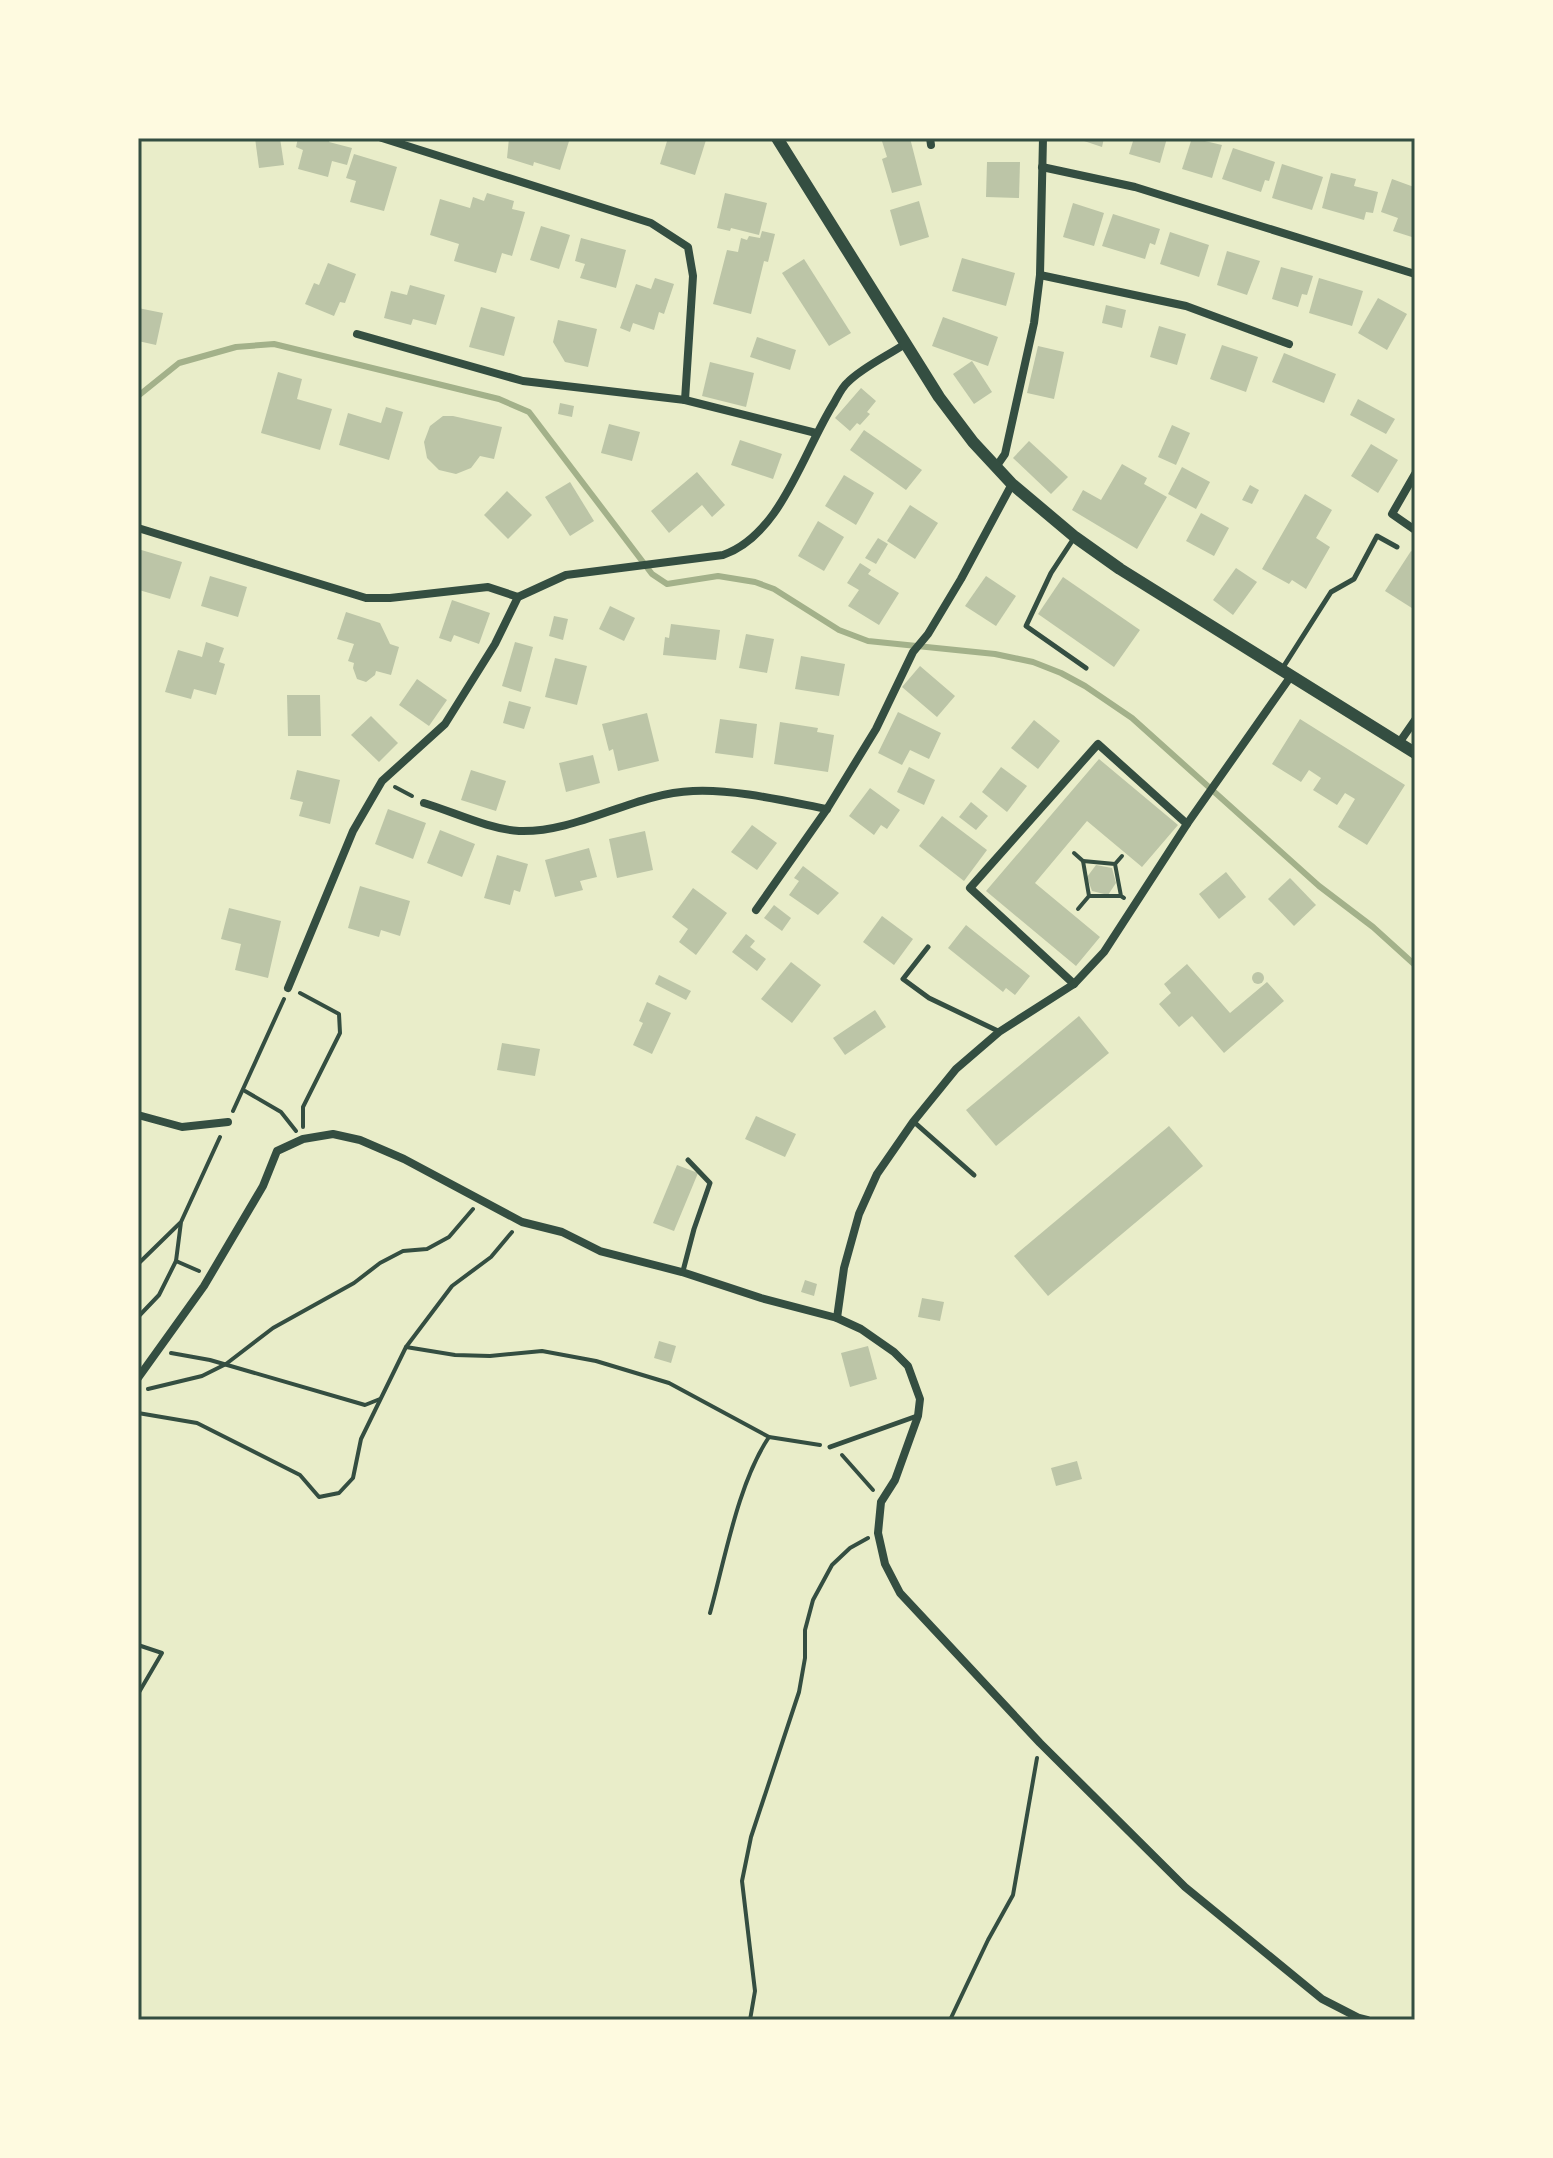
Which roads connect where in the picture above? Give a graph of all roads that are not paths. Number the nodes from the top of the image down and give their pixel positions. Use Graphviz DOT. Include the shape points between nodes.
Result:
graph roads {
  1 [pos="382,138"];
  2 [pos="777,138"];
  3 [pos="1043,138"];
  4 [pos="1042,167"];
  5 [pos="1415,274"];
  6 [pos="1040,275"];
  7 [pos="357,334"];
  8 [pos="905,344"];
  9 [pos="1289,344"];
  10 [pos="685,400"];
  11 [pos="816,433"];
  12 [pos="996,467"];
  13 [pos="1415,474"];
  14 [pos="1012,484"];
  15 [pos="138,528"];
  16 [pos="1415,530"];
  17 [pos="1075,537"];
  18 [pos="1397,547"];
  19 [pos="518,597"];
  20 [pos="1086,668"];
  21 [pos="1286,673"];
  22 [pos="1415,720"];
  23 [pos="1399,743"];
  24 [pos="1415,753"];
  25 [pos="424,803"];
  26 [pos="827,809"];
  27 [pos="1187,824"];
  28 [pos="756,910"];
  29 [pos="928,947"];
  30 [pos="1074,984"];
  31 [pos="288,988"];
  32 [pos="999,1032"];
  33 [pos="138,1115"];
  34 [pos="228,1122"];
  35 [pos="913,1122"];
  36 [pos="688,1160"];
  37 [pos="974,1175"];
  38 [pos="682,1272"];
  39 [pos="837,1318"];
  40 [pos="138,1378"];
  41 [pos="918,1416"];
  42 [pos="830,1447"];
  43 [pos="1367,2020"];
  1 -- 10 [label="street" via="651,223 688,247 693,276"];
  2 -- 8 [label="street"];
  3 -- 4 [label="street"];
  4 -- 5 [label="street" via="1135,187"];
  4 -- 6 [label="street"];
  6 -- 9 [label="street" via="1186,306"];
  6 -- 12 [label="street" via="1005,454"];
  7 -- 10 [label="street" via="523,381"];
  8 -- 11 [label="street" via="848,382"];
  8 -- 12 [label="street" via="939,397"];
  10 -- 11 [label="street"];
  11 -- 19 [label="street" via="761,530 738,550 566,575"];
  12 -- 14 [label="street"];
  13 -- 16 [label="street" via="1392,514"];
  14 -- 17 [label="street"];
  14 -- 26 [label="street"];
  15 -- 19 [label="street" via="366,598 488,587"];
  17 -- 20 [label="lane" via="1026,626"];
  17 -- 21 [label="street"];
  18 -- 21 [label="lane" via="1377,536 1354,579 1331,592"];
  19 -- 31 [label="street" via="445,724 382,781 353,831"];
  21 -- 23 [label="street"];
  21 -- 27 [label="street"];
  22 -- 23 [label="street"];
  23 -- 24 [label="street"];
  25 -- 26 [label="street" via="521,831 691,790"];
  26 -- 28 [label="street"];
  27 -- 30 [label="street" via="1104,952"];
  27 -- 30 [label="street" via="1098,744 970,888"];
  29 -- 32 [label="lane" via="903,979 929,998"];
  30 -- 32 [label="street"];
  32 -- 35 [label="street" via="956,1069"];
  33 -- 34 [label="street" via="182,1127"];
  35 -- 37 [label="lane"];
  35 -- 39 [label="street" via="877,1174 859,1214"];
  36 -- 38 [label="lane" via="710,1183"];
  38 -- 39 [label="street"];
  38 -- 40 [label="street" via="600,1251 562,1232 522,1222 360,1140 333,1134 303,1139 277,1151 263,1186 204,1286"];
  39 -- 41 [label="street" via="879,1340 908,1366 920,1399"];
  41 -- 42 [label="lane"];
  41 -- 43 [label="street" via="895,1480 881,1502 878,1533 885,1564 900,1593 1185,1887 1322,1999"];
}
